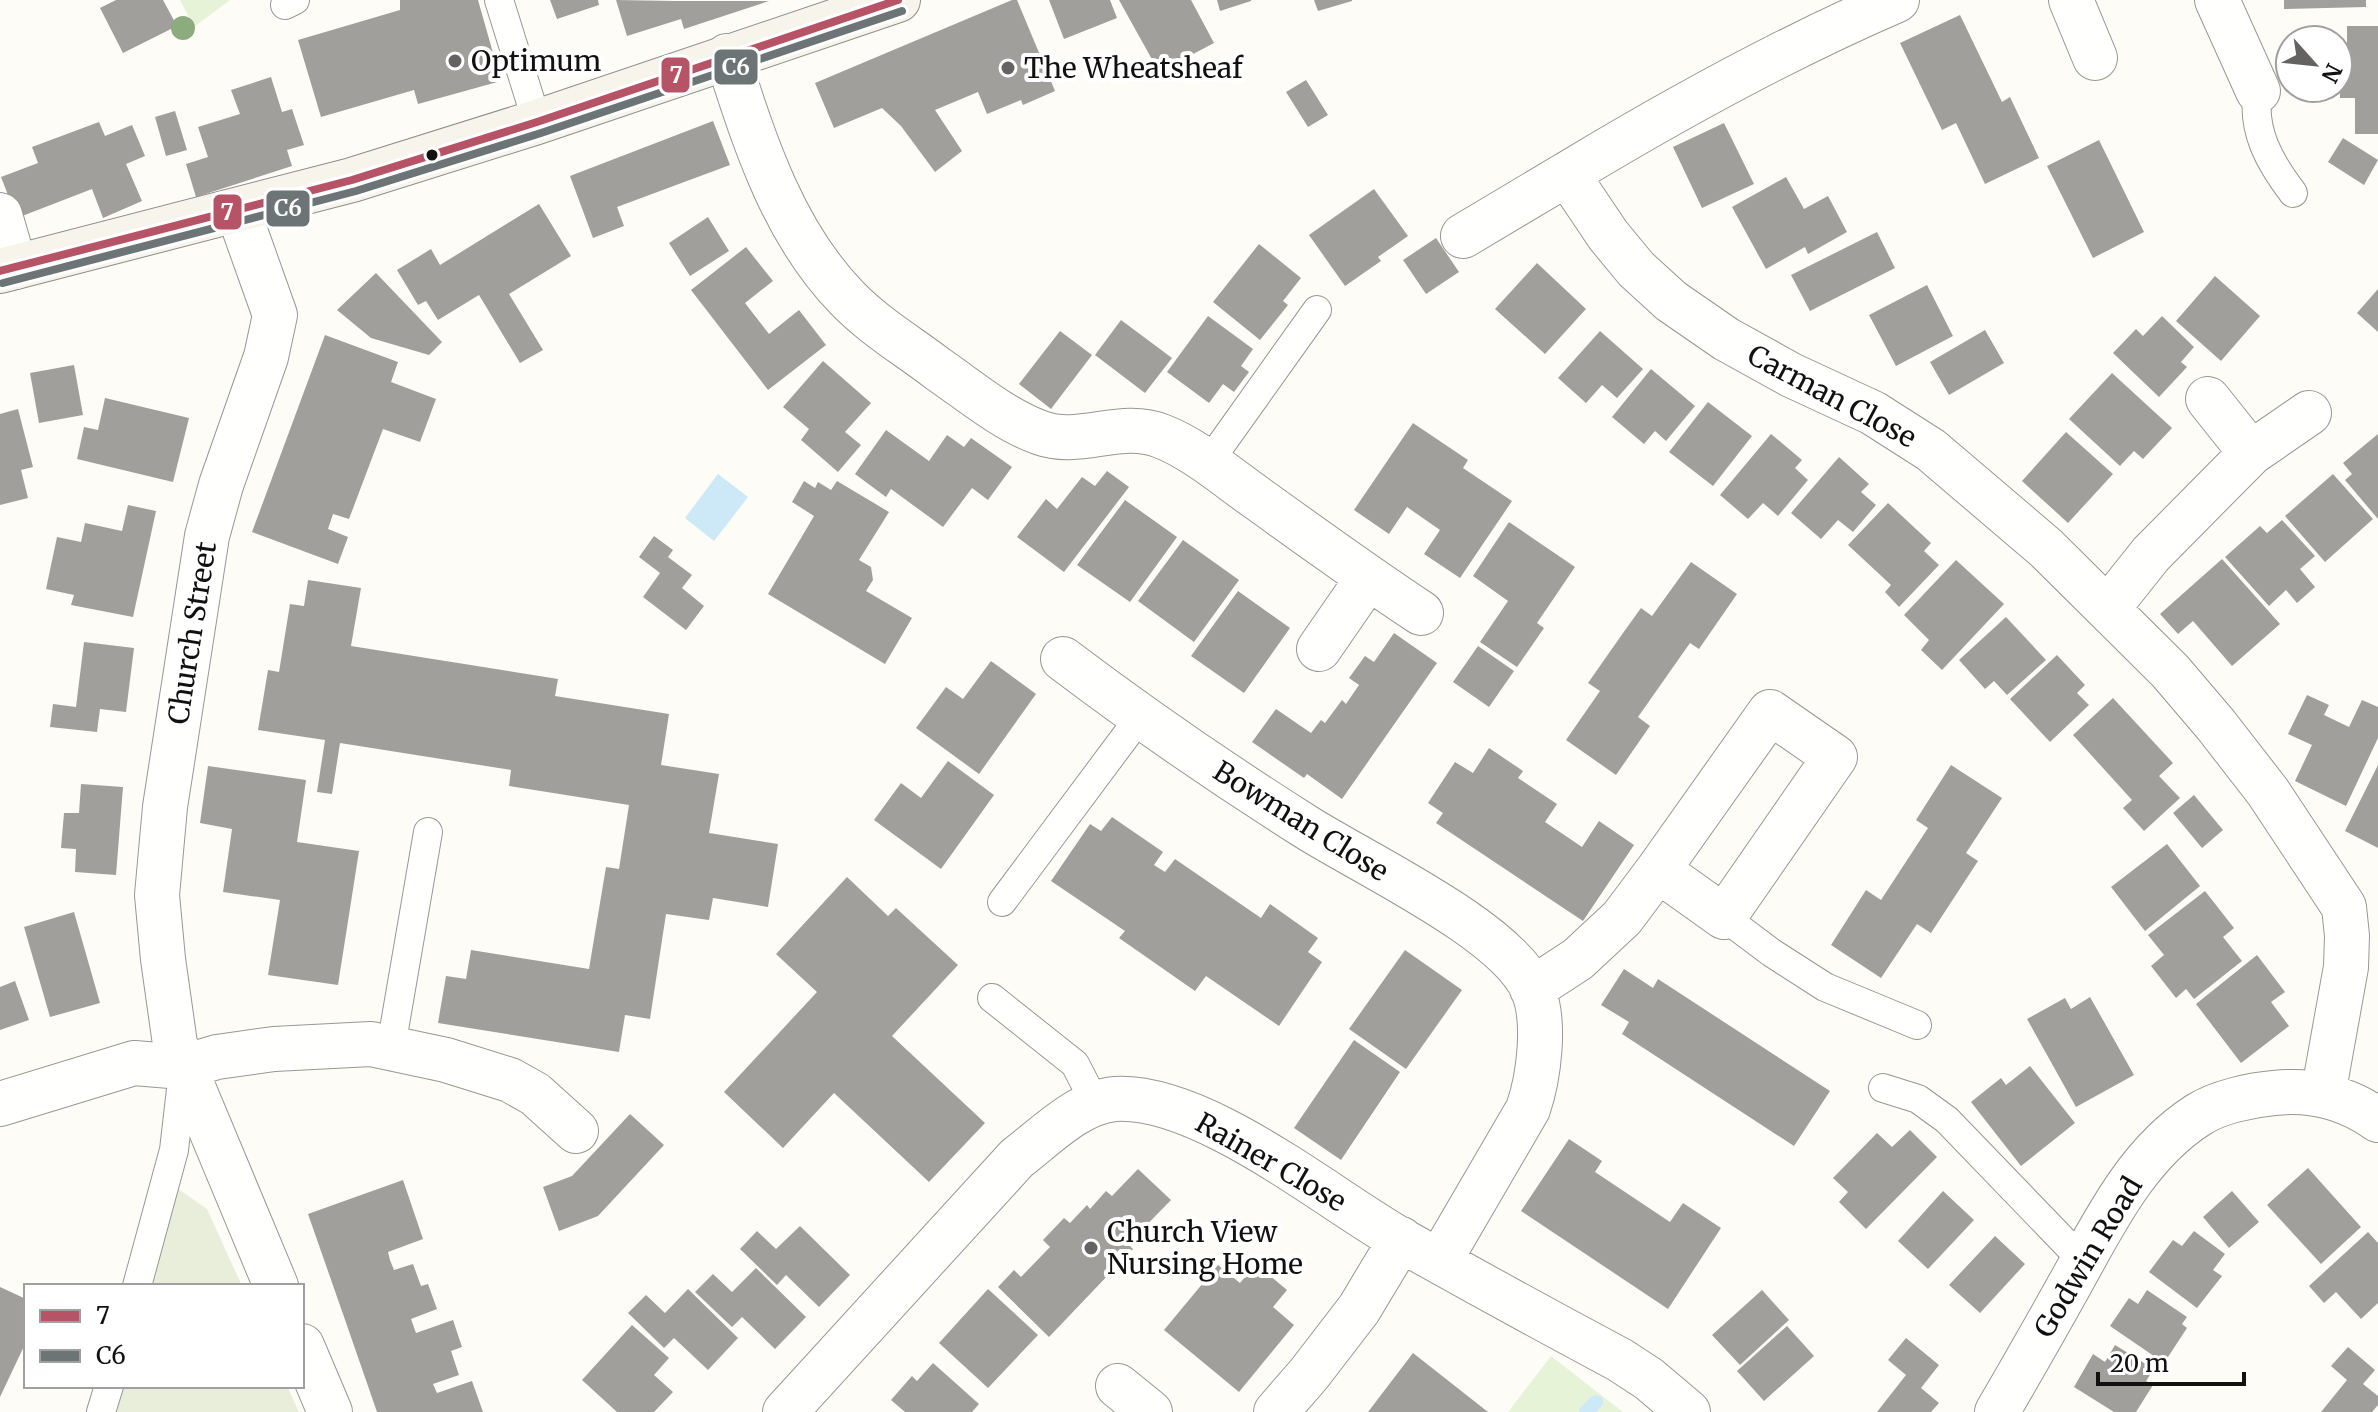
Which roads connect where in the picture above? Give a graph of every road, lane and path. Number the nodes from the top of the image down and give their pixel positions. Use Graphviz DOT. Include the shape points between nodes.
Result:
graph roads {
  1 [pos="499,0"];
  2 [pos="898,0"];
  3 [pos="1897,0"];
  4 [pos="2071,0"];
  5 [pos="2217,0"];
  6 [pos="851,8"];
  7 [pos="727,56"];
  8 [pos="2095,58"];
  9 [pos="2258,91"];
  10 [pos="537,122"];
  11 [pos="1567,174"];
  12 [pos="2293,193"];
  13 [pos="238,211"];
  14 [pos="0,215"];
  15 [pos="1463,236"];
  16 [pos="8,269"];
  17 [pos="1317,310"];
  18 [pos="2208,399"];
  19 [pos="2309,413"];
  20 [pos="2251,453"];
  21 [pos="1208,463"];
  22 [pos="1368,578"];
  23 [pos="2108,608"];
  24 [pos="1421,613"];
  25 [pos="1319,649"];
  26 [pos="1063,659"];
  27 [pos="1140,717"];
  28 [pos="428,832"];
  29 [pos="1658,870"];
  30 [pos="1002,902"];
  31 [pos="2361,904"];
  32 [pos="1724,917"];
  33 [pos="1532,989"];
  34 [pos="992,998"];
  35 [pos="1917,1025"];
  36 [pos="391,1047"];
  37 [pos="183,1067"];
  38 [pos="1883,1088"];
  39 [pos="2323,1095"];
  40 [pos="1095,1103"];
  41 [pos="0,1104"];
  42 [pos="2378,1120"];
  43 [pos="576,1131"];
  44 [pos="1401,1239"];
  45 [pos="1440,1260"];
  46 [pos="2082,1260"];
  47 [pos="138,1284"];
  48 [pos="275,1284"];
  49 [pos="304,1351"];
  50 [pos="108,1388"];
  51 [pos="101,1412"];
  52 [pos="330,1412"];
  53 [pos="785,1412"];
  54 [pos="1276,1412"];
  55 [pos="1688,1412"];
  56 [pos="1997,1412"];
  1 -- 10 [label="lane"];
  2 -- 6 [label="street"];
  3 -- 11 [label="street" via="1647,126"];
  4 -- 8 [label="street"];
  5 -- 9 [label="street"];
  6 -- 7 [label="street"];
  7 -- 10 [label="street"];
  7 -- 21 [label="street" via="781,204 821,267 859,309 1026,427 1061,437 1143,431"];
  9 -- 12 [label="lane" via="2255,110 2262,137 2272,165"];
  10 -- 13 [label="street"];
  11 -- 15 [label="street"];
  11 -- 23 [label="street, Carman Close" via="1627,258 1671,301 1726,339 1873,413 1931,450"];
  13 -- 16 [label="street"];
  13 -- 37 [label="street, Church Street" via="275,315 207,536 165,807 157,895 175,1044"];
  14 -- 16 [label="street"];
  17 -- 21 [label="lane"];
  18 -- 20 [label="street"];
  19 -- 20 [label="street"];
  20 -- 23 [label="street" via="2151,554"];
  21 -- 22 [label="street"];
  22 -- 24 [label="street"];
  22 -- 25 [label="street"];
  23 -- 31 [label="street, Carman Close" via="2170,671"];
  26 -- 27 [label="street, Bowman Close"];
  27 -- 30 [label="lane"];
  27 -- 33 [label="street, Bowman Close" via="1306,827 1476,929 1508,956"];
  28 -- 36 [label="lane"];
  29 -- 32 [label="street"];
  29 -- 32 [label="street" via="1770,712 1835,757"];
  29 -- 33 [label="street" via="1622,918 1578,959"];
  31 -- 39 [label="street" via="2347,936"];
  32 -- 35 [label="lane" via="1825,987"];
  33 -- 45 [label="street, Bowman Close" via="1538,1011 1537,1083 1528,1109"];
  34 -- 40 [label="lane" via="1075,1064"];
  36 -- 37 [label="street" via="274,1049"];
  36 -- 43 [label="street" via="510,1080 535,1094"];
  37 -- 41 [label="street" via="134,1063"];
  37 -- 47 [label="lane" via="174,1150"];
  37 -- 48 [label="street, Church Street"];
  38 -- 46 [label="lane" via="1918,1099 1947,1120"];
  39 -- 42 [label="street, Godwin Road"];
  39 -- 46 [label="street, Godwin Road" via="2261,1094 2201,1113 2169,1136 2145,1163"];
  40 -- 44 [label="street, Rainer Close" via="1142,1101 1187,1113"];
  40 -- 53 [label="street, Rainer Close" via="1017,1158"];
  44 -- 45 [label="street, Rainer Close"];
  44 -- 54 [label="street" via="1359,1309"];
  45 -- 55 [label="street, Rainer Close" via="1620,1360"];
  46 -- 56 [label="street, Godwin Road"];
  49 -- 52 [label="street"];
  50 -- 51 [label="lane"];
}
